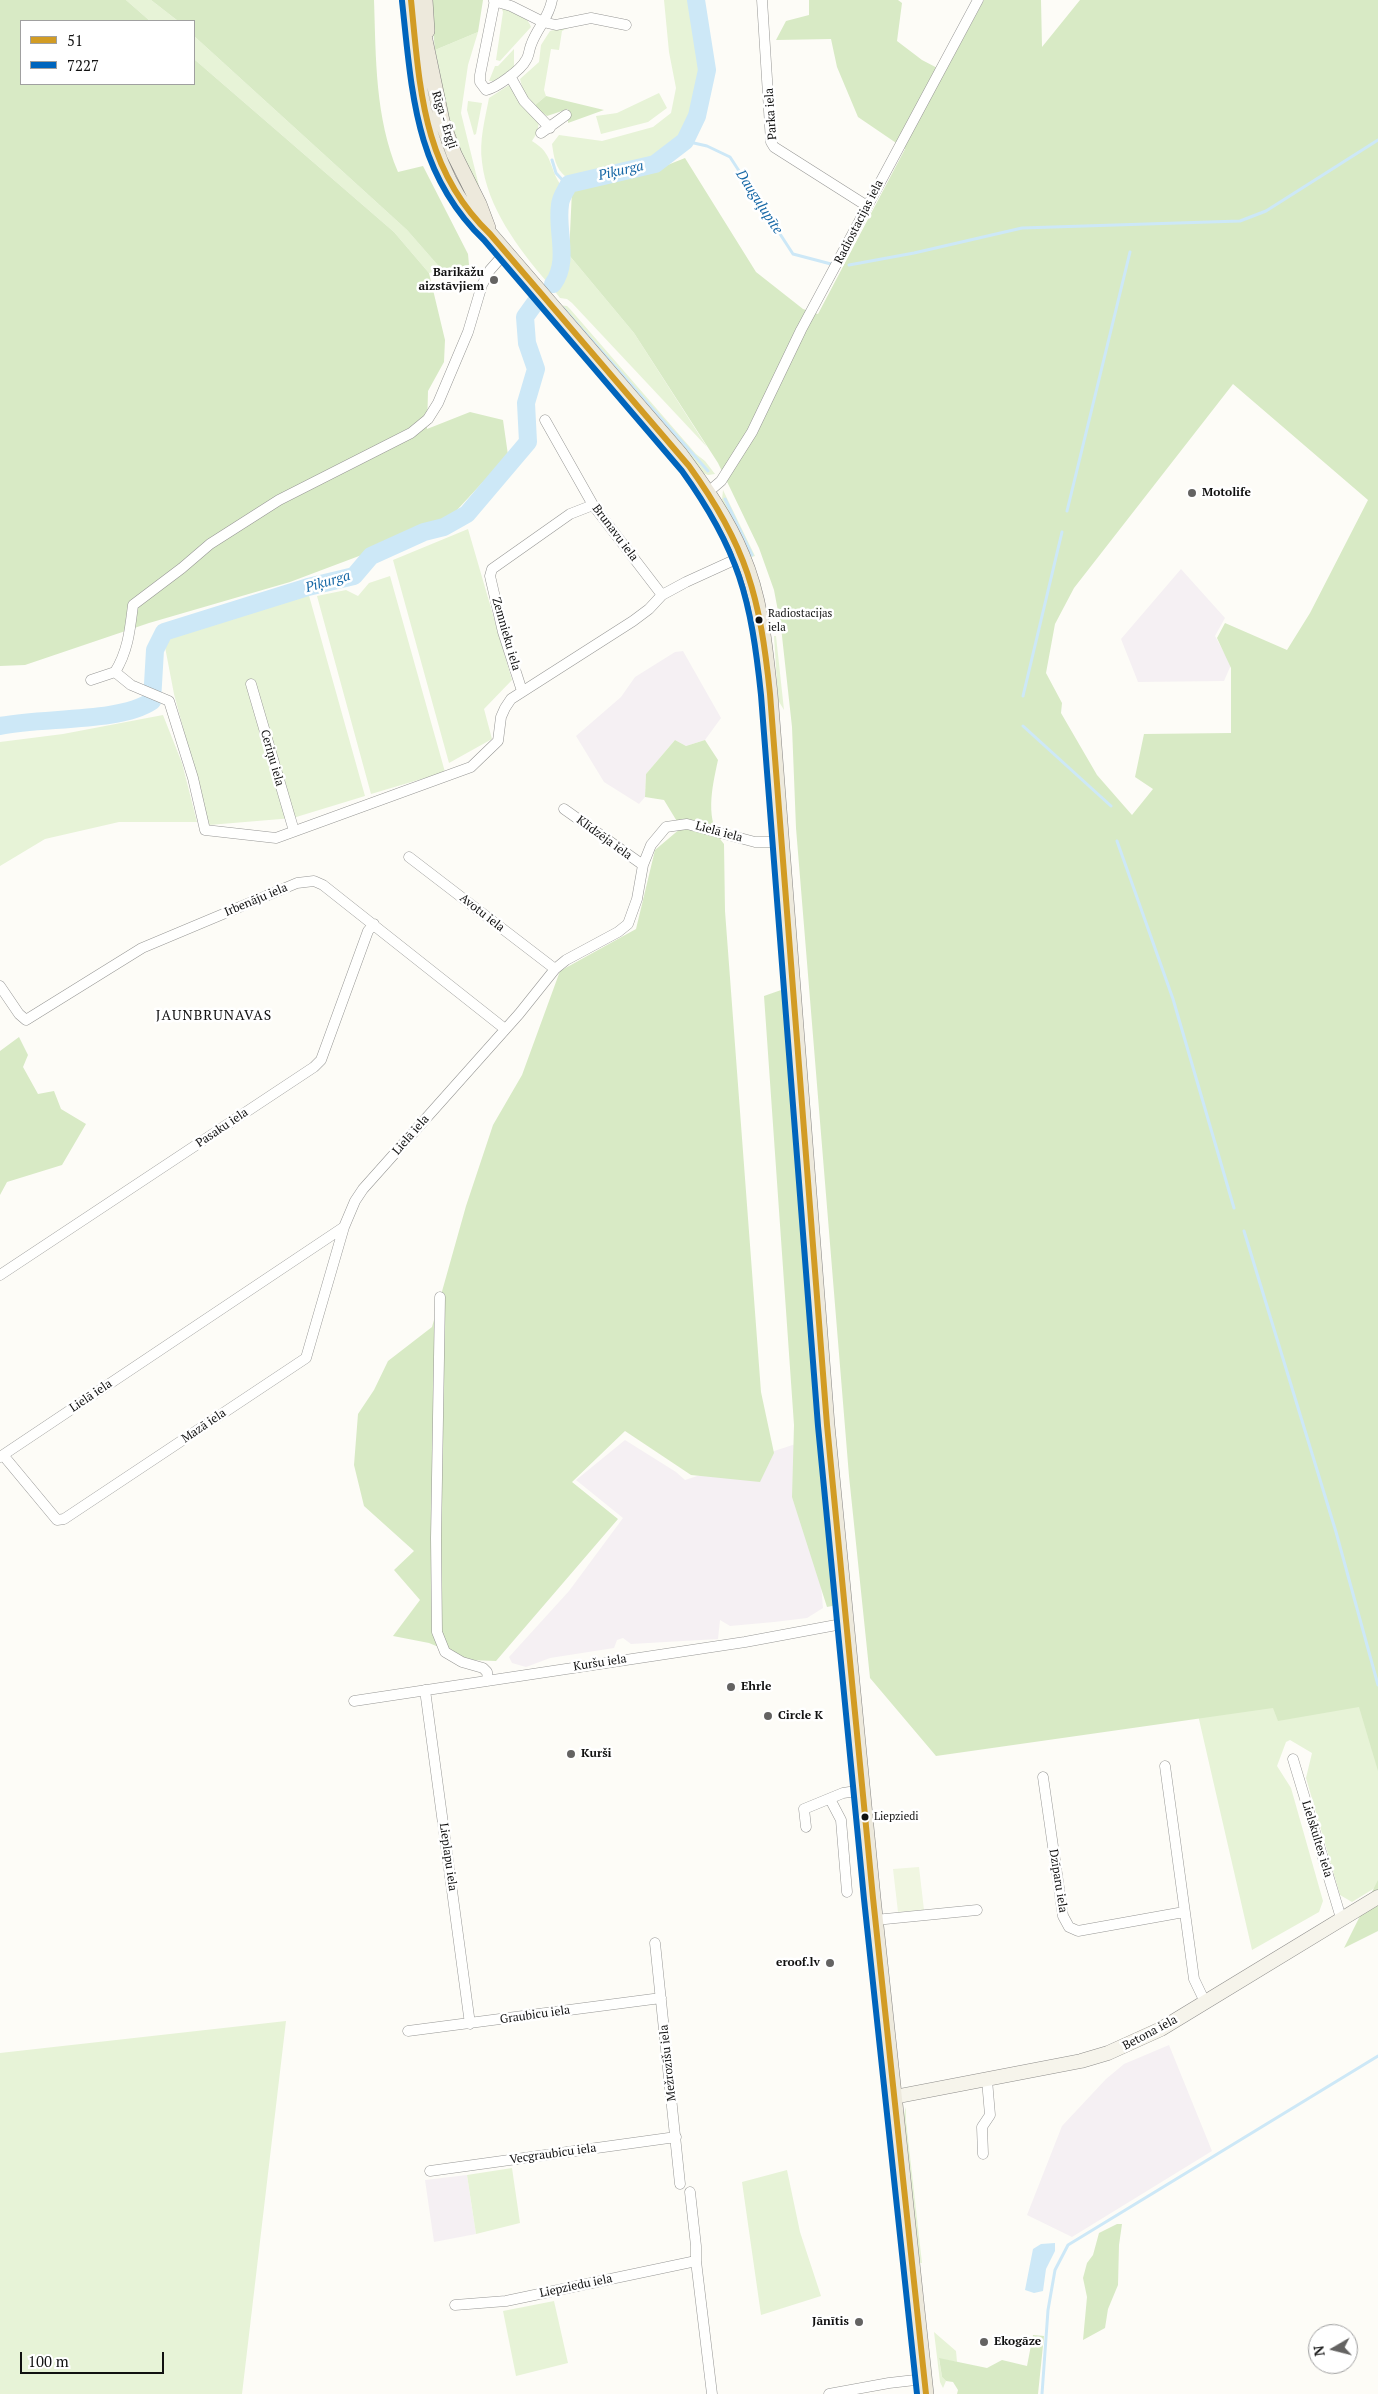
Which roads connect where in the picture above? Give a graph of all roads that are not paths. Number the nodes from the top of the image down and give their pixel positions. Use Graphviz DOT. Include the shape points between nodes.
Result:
graph roads {
  1 [pos="404,0"];
  2 [pos="411,0"];
  3 [pos="419,0"];
  4 [pos="424,0"];
  5 [pos="552,0"];
  6 [pos="762,0"];
  7 [pos="978,0"];
  8 [pos="494,1"];
  9 [pos="542,22"];
  10 [pos="626,25"];
  11 [pos="427,43"];
  12 [pos="418,75"];
  13 [pos="510,76"];
  14 [pos="566,116"];
  15 [pos="867,206"];
  16 [pos="490,234"];
  17 [pos="505,253"];
  18 [pos="545,420"];
  19 [pos="707,493"];
  20 [pos="593,504"];
  21 [pos="743,556"];
  22 [pos="662,595"];
  23 [pos="115,672"];
  24 [pos="91,680"];
  25 [pos="251,684"];
  26 [pos="522,691"];
  27 [pos="564,809"];
  28 [pos="294,831"];
  29 [pos="781,842"];
  30 [pos="409,857"];
  31 [pos="644,866"];
  32 [pos="374,924"];
  33 [pos="555,969"];
  34 [pos="0,986"];
  35 [pos="505,1029"];
  36 [pos="344,1228"];
  37 [pos="0,1275"];
  38 [pos="440,1297"];
  39 [pos="1,1456"];
  40 [pos="847,1624"];
  41 [pos="488,1680"];
  42 [pos="425,1690"];
  43 [pos="354,1701"];
  44 [pos="1293,1759"];
  45 [pos="1165,1766"];
  46 [pos="1043,1777"];
  47 [pos="863,1790"];
  48 [pos="830,1799"];
  49 [pos="806,1827"];
  50 [pos="847,1892"];
  51 [pos="1378,1897"];
  52 [pos="976,1910"];
  53 [pos="1184,1912"];
  54 [pos="1341,1918"];
  55 [pos="875,1920"];
  56 [pos="655,1943"];
  57 [pos="661,1998"];
  58 [pos="1205,2002"];
  59 [pos="470,2024"];
  60 [pos="408,2031"];
  61 [pos="987,2080"];
  62 [pos="894,2097"];
  63 [pos="676,2137"];
  64 [pos="982,2154"];
  65 [pos="430,2171"];
  66 [pos="680,2184"];
  67 [pos="690,2192"];
  68 [pos="696,2261"];
  69 [pos="455,2306"];
  70 [pos="925,2387"];
  71 [pos="712,2394"];
  72 [pos="829,2394"];
  1 -- 12 [label="main road"];
  2 -- 12 [label="main road, Rīga - Ērgļi"];
  3 -- 11 [label="main road, Rīga - Ērgļi"];
  4 -- 11 [label="main road"];
  5 -- 9 [label="street" via="549,14"];
  6 -- 15 [label="street, Parka iela" via="771,142"];
  7 -- 15 [label="street, Radiostacijas iela"];
  8 -- 9 [label="street"];
  8 -- 13 [label="street" via="480,82 486,90"];
  9 -- 10 [label="street" via="565,24 591,18"];
  9 -- 13 [label="street" via="526,60"];
  11 -- 16 [label="main road, Rīga - Ērgļi" via="436,101 447,138"];
  12 -- 16 [label="main road, Rīga - Ērgļi" via="429,126 450,180 467,211"];
  13 -- 14 [label="street" via="545,130"];
  15 -- 19 [label="street, Radiostacijas iela" via="801,330 752,432 720,480"];
  16 -- 17 [label="main road, Rīga - Ērgļi"];
  17 -- 19 [label="main road, Rīga - Ērgļi" via="680,454"];
  17 -- 23 [label="street" via="482,284 468,332 428,419 411,433 279,500 210,544 133,605 130,637"];
  18 -- 20 [label="street, Brunavu iela"];
  19 -- 21 [label="main road, Rīga - Ērgļi"];
  20 -- 22 [label="street, Brunavu iela"];
  20 -- 26 [label="street, Zemnieku iela" via="570,514 492,569 490,576 503,632"];
  21 -- 22 [label="street"];
  21 -- 29 [label="main road, Rīga - Ērgļi" via="756,598 764,645"];
  22 -- 26 [label="street" via="633,621"];
  23 -- 24 [label="street"];
  23 -- 28 [label="street" via="131,685 169,701 205,830 276,838"];
  25 -- 28 [label="street, Ceriņu iela"];
  26 -- 28 [label="street" via="505,708 498,741 471,767"];
  27 -- 31 [label="street, Klīdzēja iela"];
  29 -- 31 [label="street, Lielā iela" via="755,842 687,824 666,827 651,845"];
  29 -- 40 [label="main road, Rīga - Ērgļi" via="827,1425"];
  30 -- 33 [label="street, Avotu iela"];
  31 -- 33 [label="street, Lielā iela" via="628,924"];
  32 -- 34 [label="street, Irbenāju iela" via="322,885 306,881 142,948 26,1020"];
  32 -- 35 [label="street, Irbenāju iela"];
  32 -- 37 [label="street, Pasaku iela" via="368,931 321,1060 314,1067"];
  33 -- 35 [label="street, Lielā iela"];
  35 -- 36 [label="street, Lielā iela" via="363,1189"];
  36 -- 39 [label="street, Lielā iela"];
  36 -- 39 [label="street, Mazā iela" via="306,1358 117,1484 64,1519 57,1520"];
  38 -- 41 [label="street" via="436,1632 445,1652 462,1662 483,1668"];
  40 -- 41 [label="street, Kuršu iela"];
  40 -- 47 [label="main road, Rīga - Ērgļi"];
  41 -- 42 [label="street, Kuršu iela"];
  42 -- 43 [label="street, Kuršu iela"];
  42 -- 59 [label="street, Lieplapu iela"];
  44 -- 54 [label="street, Lielskultes iela"];
  45 -- 53 [label="street"];
  46 -- 53 [label="street, Dzīparu iela" via="1058,1890 1063,1916 1069,1927 1078,1931"];
  47 -- 48 [label="street"];
  47 -- 55 [label="main road, Rīga - Ērgļi"];
  48 -- 49 [label="street" via="804,1809"];
  48 -- 50 [label="street" via="841,1820"];
  51 -- 54 [label="main road, Betona iela"];
  52 -- 55 [label="street"];
  53 -- 58 [label="street" via="1194,1979"];
  54 -- 58 [label="main road, Betona iela"];
  55 -- 62 [label="main road, Rīga - Ērgļi"];
  56 -- 57 [label="street, Mežrozīšu iela"];
  57 -- 59 [label="street, Graubicu iela"];
  57 -- 63 [label="street, Mežrozīšu iela"];
  58 -- 61 [label="main road, Betona iela" via="1161,2029 1108,2054"];
  59 -- 60 [label="street, Graubicu iela"];
  61 -- 62 [label="main road, Betona iela"];
  61 -- 64 [label="street" via="990,2115 982,2127"];
  62 -- 70 [label="main road, Rīga - Ērgļi"];
  63 -- 65 [label="street, Vecgraubicu iela"];
  63 -- 66 [label="street, Mežrozīšu iela"];
  67 -- 68 [label="street"];
  68 -- 69 [label="street, Liepziedu iela" via="506,2302"];
  68 -- 71 [label="street"];
  70 -- 72 [label="street" via="888,2383"];
}
